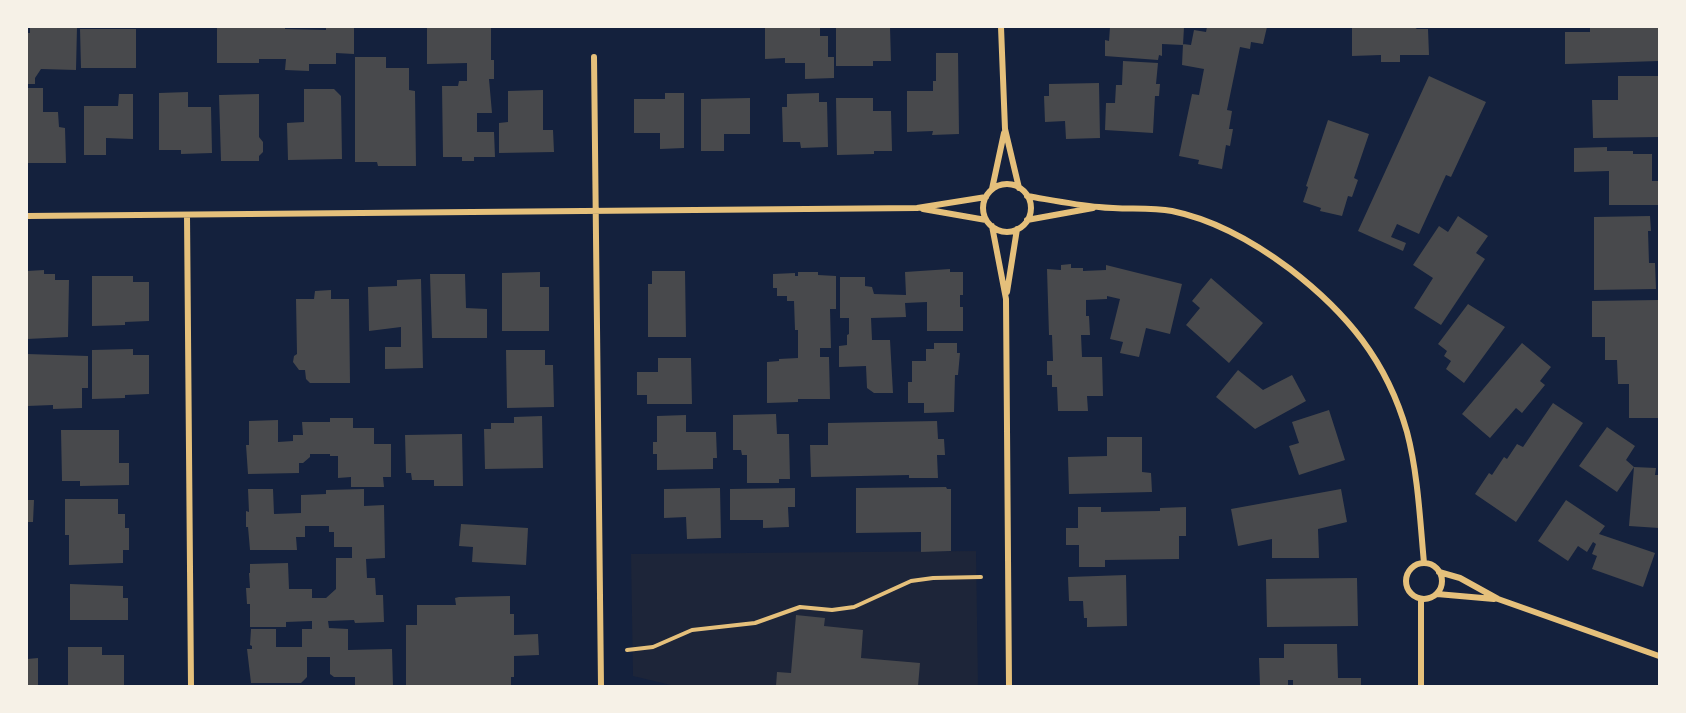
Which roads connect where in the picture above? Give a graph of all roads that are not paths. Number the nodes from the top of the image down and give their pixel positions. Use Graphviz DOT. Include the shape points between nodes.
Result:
graph roads {
  1 [pos="1001,27"];
  2 [pos="594,57"];
  3 [pos="1005,129"];
  4 [pos="1019,188"];
  5 [pos="992,189"];
  6 [pos="1027,196"];
  7 [pos="986,197"];
  8 [pos="1100,207"];
  9 [pos="917,208"];
  10 [pos="596,212"];
  11 [pos="187,215"];
  12 [pos="27,216"];
  13 [pos="986,220"];
  14 [pos="1027,220"];
  15 [pos="992,226"];
  16 [pos="1017,229"];
  17 [pos="1006,299"];
  18 [pos="1424,563"];
  19 [pos="1439,572"];
  20 [pos="1437,594"];
  21 [pos="1421,599"];
  22 [pos="1498,599"];
  23 [pos="1659,656"];
  24 [pos="191,686"];
  25 [pos="601,686"];
  26 [pos="1008,686"];
  27 [pos="1421,686"];
  1 -- 3 [label="street"];
  2 -- 10 [label="street"];
  3 -- 4 [label="street"];
  3 -- 5 [label="street"];
  4 -- 5 [label="street" via="1003,184"];
  4 -- 6 [label="street"];
  5 -- 7 [label="street"];
  6 -- 8 [label="street"];
  6 -- 14 [label="street" via="1031,208"];
  7 -- 9 [label="street"];
  7 -- 13 [label="street"];
  8 -- 14 [label="street"];
  8 -- 18 [label="street" via="1171,211 1207,221 1273,256 1335,306 1359,334 1393,391 1407,433"];
  9 -- 10 [label="street"];
  9 -- 13 [label="street"];
  10 -- 11 [label="street"];
  10 -- 25 [label="street"];
  11 -- 12 [label="street"];
  11 -- 24 [label="street"];
  13 -- 15 [label="street"];
  14 -- 16 [label="street"];
  15 -- 16 [label="street" via="1004,231"];
  15 -- 17 [label="street"];
  16 -- 17 [label="street"];
  17 -- 26 [label="street"];
  18 -- 19 [label="street"];
  18 -- 21 [label="street" via="1411,568 1405,579 1410,594"];
  19 -- 20 [label="street" via="1442,582"];
  19 -- 22 [label="street" via="1460,578"];
  20 -- 21 [label="street"];
  20 -- 22 [label="street"];
  21 -- 27 [label="street"];
  22 -- 23 [label="street"];
}
